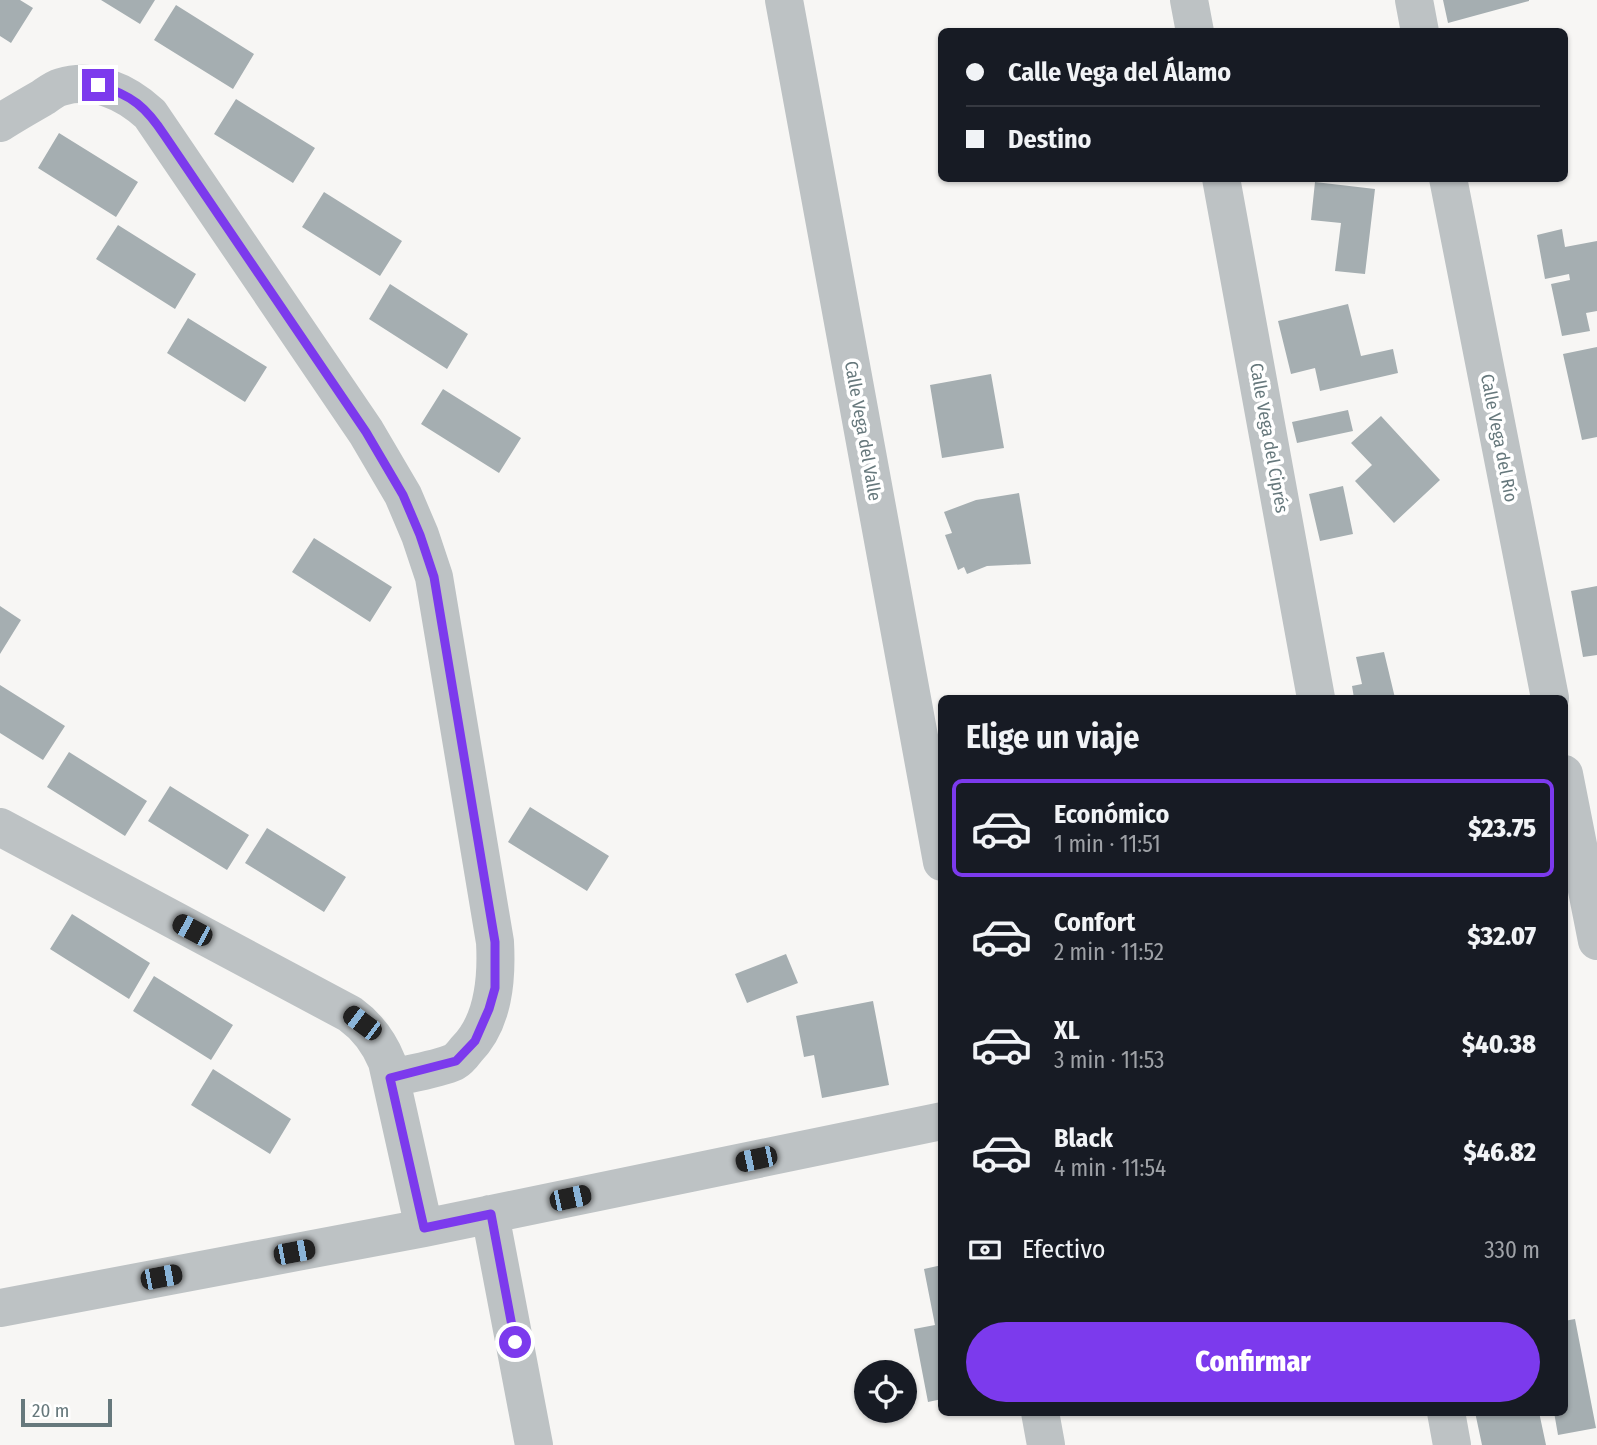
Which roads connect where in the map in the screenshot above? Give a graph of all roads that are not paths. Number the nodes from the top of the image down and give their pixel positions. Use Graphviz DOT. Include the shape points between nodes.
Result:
graph roads {
  1 [pos="785,0"];
  2 [pos="1189,0"];
  3 [pos="1413,0"];
  4 [pos="1194,28"];
  5 [pos="1419,28"];
  6 [pos="2,118"];
  7 [pos="1223,182"];
  8 [pos="1449,182"];
  9 [pos="1315,695"];
  10 [pos="1549,695"];
  11 [pos="1568,795"];
  12 [pos="0,827"];
  13 [pos="938,840"];
  14 [pos="1597,941"];
  15 [pos="390,1078"];
  16 [pos="938,1122"];
  17 [pos="491,1214"];
  18 [pos="424,1228"];
  19 [pos="0,1308"];
  20 [pos="1041,1416"];
  21 [pos="1447,1416"];
  22 [pos="534,1445"];
  23 [pos="1046,1445"];
  24 [pos="1452,1445"];
  1 -- 13 [label="street, Calle Vega del Valle"];
  2 -- 4 [label="street"];
  3 -- 5 [label="street"];
  6 -- 15 [label="street" via="58,87 78,84 118,91 150,114 366,432 403,495 420,535 434,577 496,969 489,1009 475,1041 456,1061"];
  7 -- 9 [label="street, Calle Vega del Ciprés"];
  8 -- 10 [label="street, Calle Vega del Río"];
  11 -- 14 [label="street"];
  12 -- 15 [label="street" via="350,1014 381,1047"];
  15 -- 18 [label="street"];
  16 -- 17 [label="street"];
  17 -- 18 [label="street"];
  17 -- 22 [label="street"];
  18 -- 19 [label="street"];
  20 -- 23 [label="street"];
  21 -- 24 [label="street"];
}
